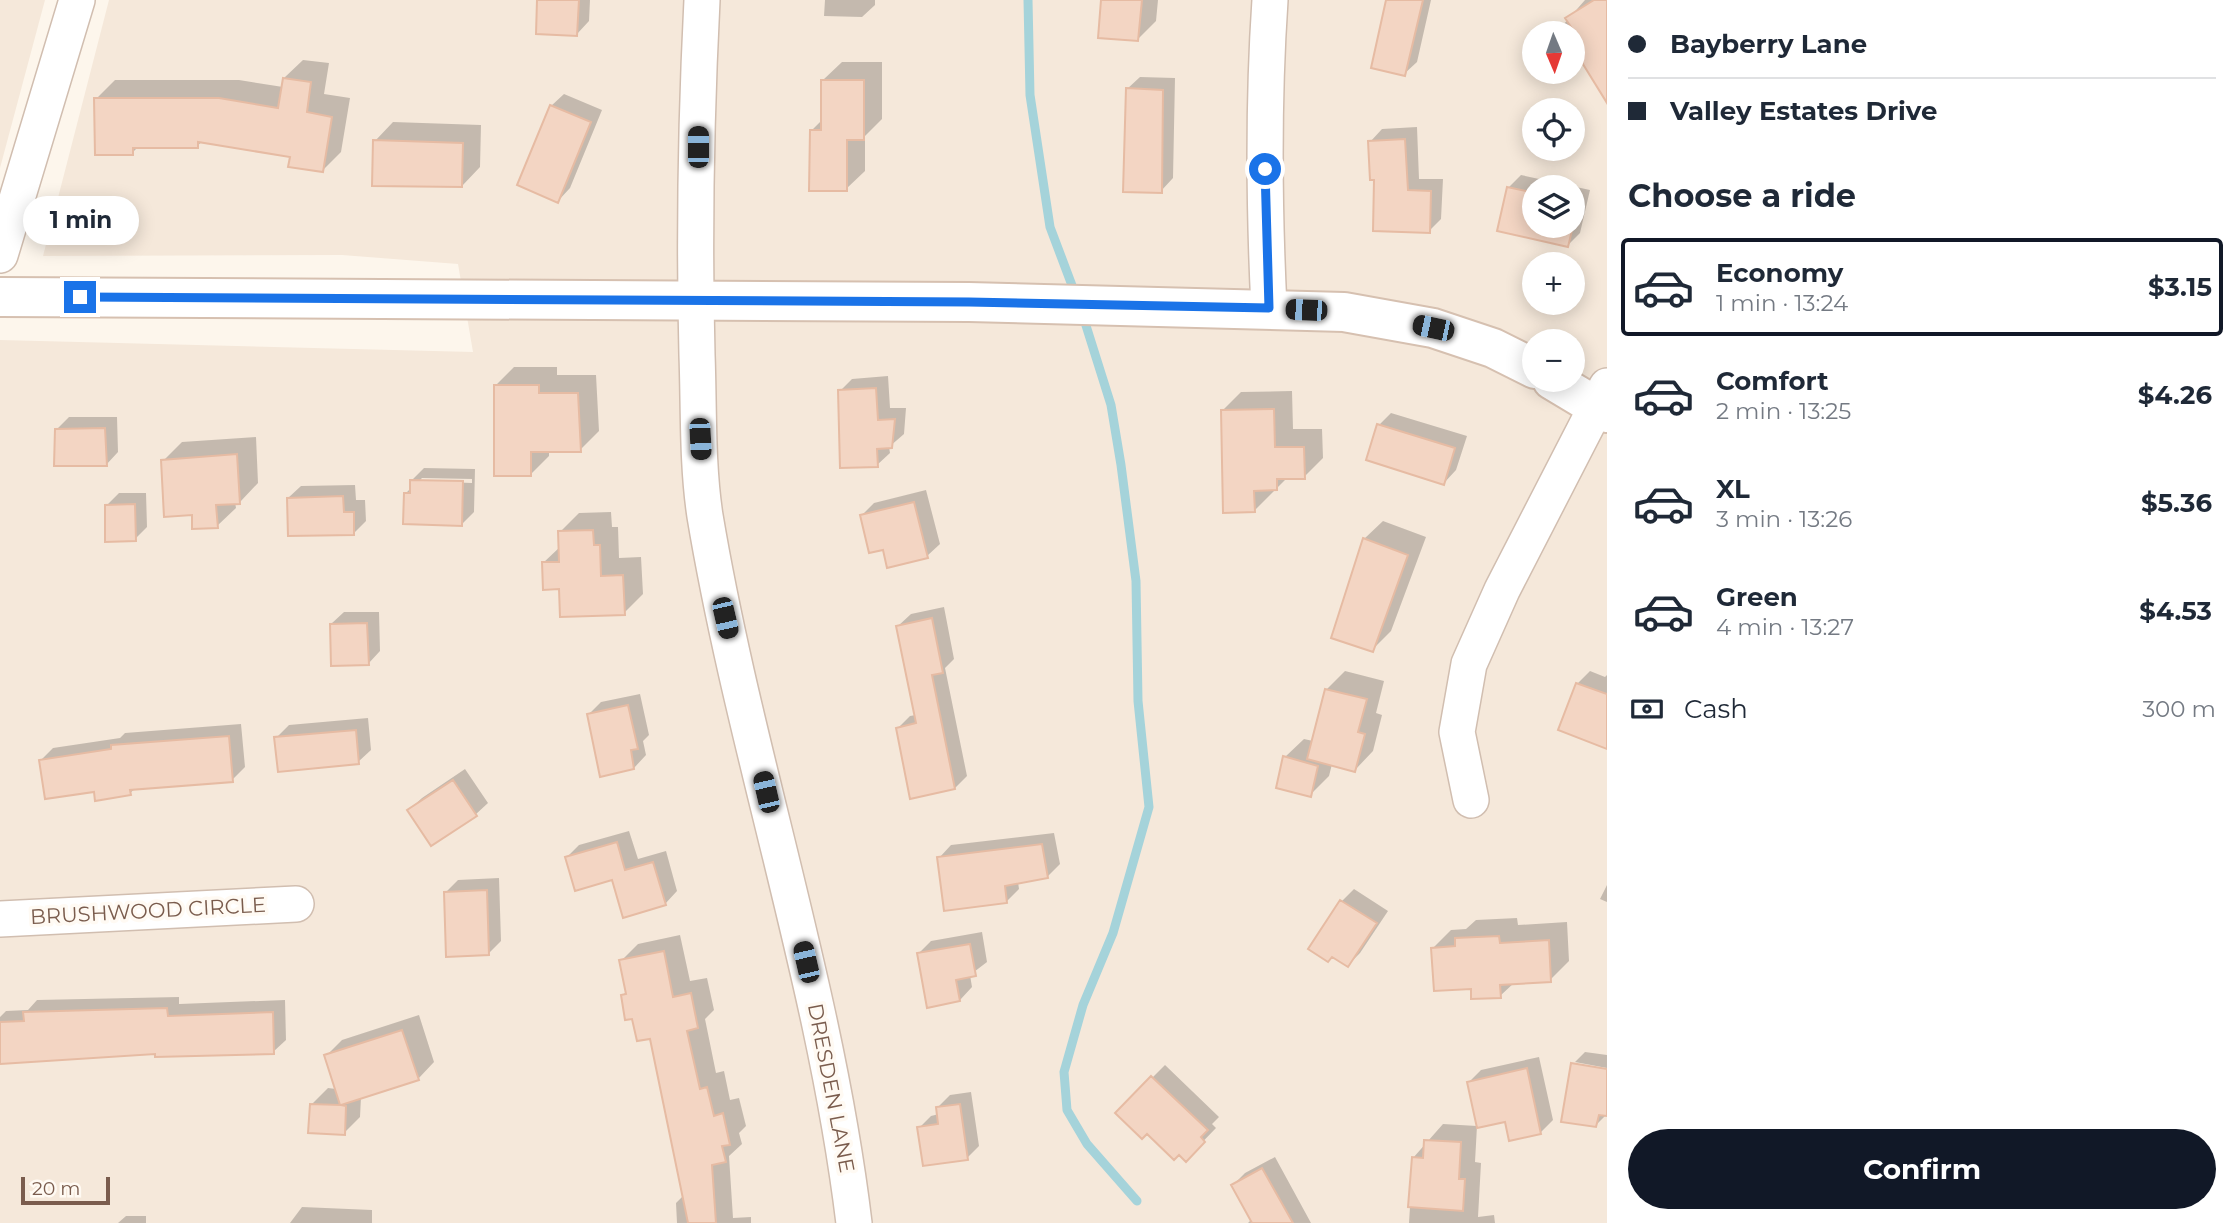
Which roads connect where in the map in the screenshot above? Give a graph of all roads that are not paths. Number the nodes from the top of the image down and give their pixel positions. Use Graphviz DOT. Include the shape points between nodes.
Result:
graph roads {
  1 [pos="77,0"];
  2 [pos="702,0"];
  3 [pos="1270,0"];
  4 [pos="0,255"];
  5 [pos="0,297"];
  6 [pos="696,302"];
  7 [pos="1269,308"];
  8 [pos="1522,362"];
  9 [pos="1580,392"];
  10 [pos="1604,402"];
  11 [pos="1471,800"];
  12 [pos="296,904"];
  13 [pos="0,919"];
  14 [pos="853,1223"];
  1 -- 4 [label="street"];
  2 -- 6 [label="street, DRESDEN LANE"];
  3 -- 7 [label="street" via="1265,224"];
  5 -- 6 [label="street"];
  6 -- 7 [label="street"];
  6 -- 14 [label="street, DRESDEN LANE" via="705,513 725,618 824,1041"];
  7 -- 8 [label="street" via="1345,312 1433,328"];
  9 -- 10 [label="street"];
  10 -- 11 [label="street" via="1502,590 1469,664 1457,732"];
  12 -- 13 [label="street, BRUSHWOOD CIRCLE"];
}
